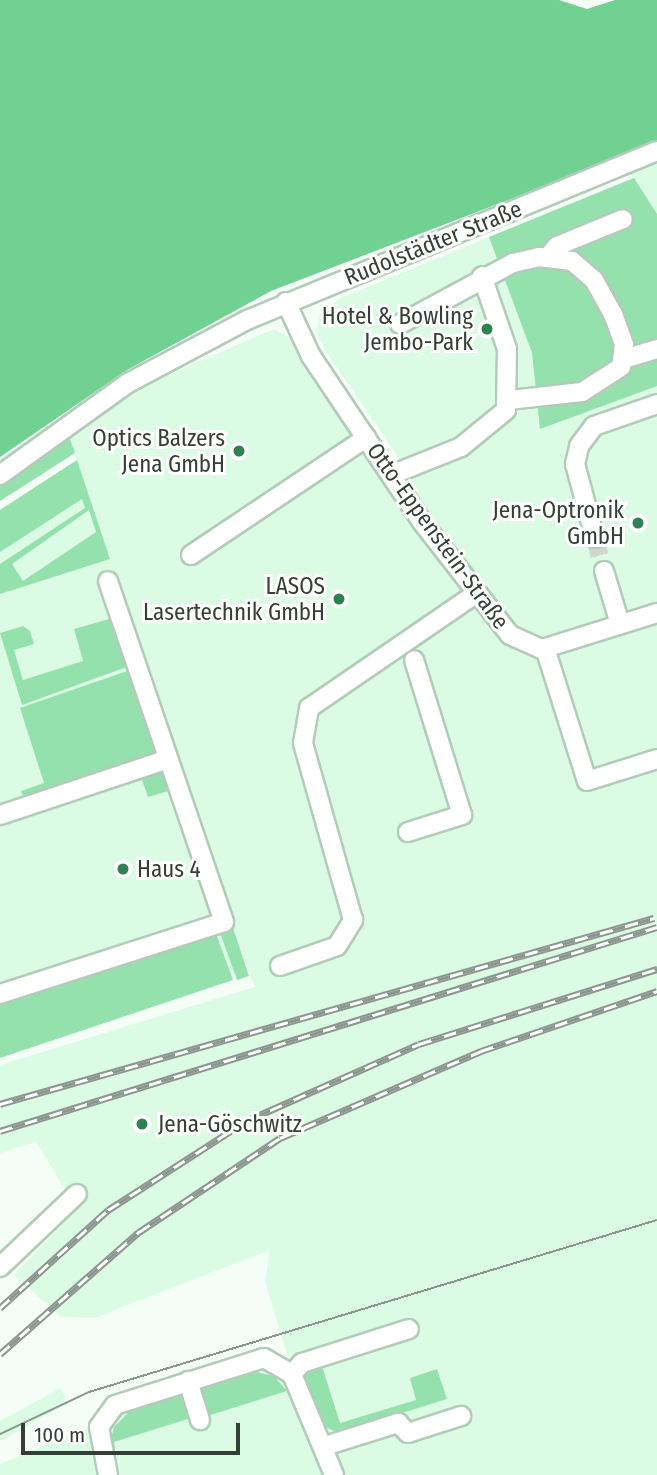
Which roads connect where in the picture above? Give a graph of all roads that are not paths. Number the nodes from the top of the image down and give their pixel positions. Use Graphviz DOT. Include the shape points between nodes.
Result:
graph roads {
  1 [pos="657,151"];
  2 [pos="623,219"];
  3 [pos="548,257"];
  4 [pos="482,276"];
  5 [pos="286,302"];
  6 [pos="400,324"];
  7 [pos="657,349"];
  8 [pos="624,359"];
  9 [pos="510,400"];
  10 [pos="657,404"];
  11 [pos="366,438"];
  12 [pos="391,474"];
  13 [pos="0,475"];
  14 [pos="595,538"];
  15 [pos="191,555"];
  16 [pos="604,571"];
  17 [pos="108,581"];
  18 [pos="477,593"];
  19 [pos="657,613"];
  20 [pos="620,624"];
  21 [pos="545,648"];
  22 [pos="414,660"];
  23 [pos="657,759"];
  24 [pos="168,760"];
  25 [pos="0,814"];
  26 [pos="408,832"];
  27 [pos="280,965"];
  28 [pos="0,995"];
  29 [pos="77,1194"];
  30 [pos="0,1267"];
  31 [pos="409,1329"];
  32 [pos="292,1374"];
  33 [pos="188,1381"];
  34 [pos="461,1416"];
  35 [pos="200,1420"];
  36 [pos="325,1446"];
  37 [pos="108,1475"];
  38 [pos="334,1475"];
  1 -- 5 [label="street, Rudolstädter Straße"];
  2 -- 3 [label="street" via="556,246"];
  3 -- 4 [label="street"];
  3 -- 8 [label="street" via="572,261 594,280 621,332"];
  4 -- 6 [label="street"];
  4 -- 9 [label="street" via="503,330"];
  5 -- 11 [label="street, Otto-Eppenstein-Straße" via="311,356"];
  5 -- 13 [label="street, Rudolstädter Straße" via="128,383"];
  7 -- 8 [label="street"];
  8 -- 9 [label="street" via="614,376 582,392"];
  9 -- 12 [label="street" via="500,418 461,447"];
  10 -- 14 [label="street" via="594,426 579,446 575,464"];
  11 -- 12 [label="street, Otto-Eppenstein-Straße"];
  11 -- 15 [label="street"];
  12 -- 18 [label="street, Otto-Eppenstein-Straße"];
  16 -- 20 [label="street"];
  17 -- 24 [label="street"];
  18 -- 21 [label="street, Otto-Eppenstein-Straße" via="520,643"];
  18 -- 27 [label="street" via="309,708 303,743 353,920 337,946"];
  19 -- 20 [label="street"];
  20 -- 21 [label="street"];
  21 -- 23 [label="street" via="587,780"];
  22 -- 26 [label="street" via="462,815"];
  24 -- 25 [label="street"];
  24 -- 28 [label="street" via="223,922"];
  29 -- 30 [label="street"];
  31 -- 32 [label="street" via="303,1363"];
  32 -- 33 [label="street" via="264,1358"];
  32 -- 36 [label="street"];
  33 -- 35 [label="street"];
  33 -- 37 [label="street" via="108,1412 99,1427"];
  34 -- 36 [label="street" via="408,1433 398,1423"];
  36 -- 38 [label="street"];
}
